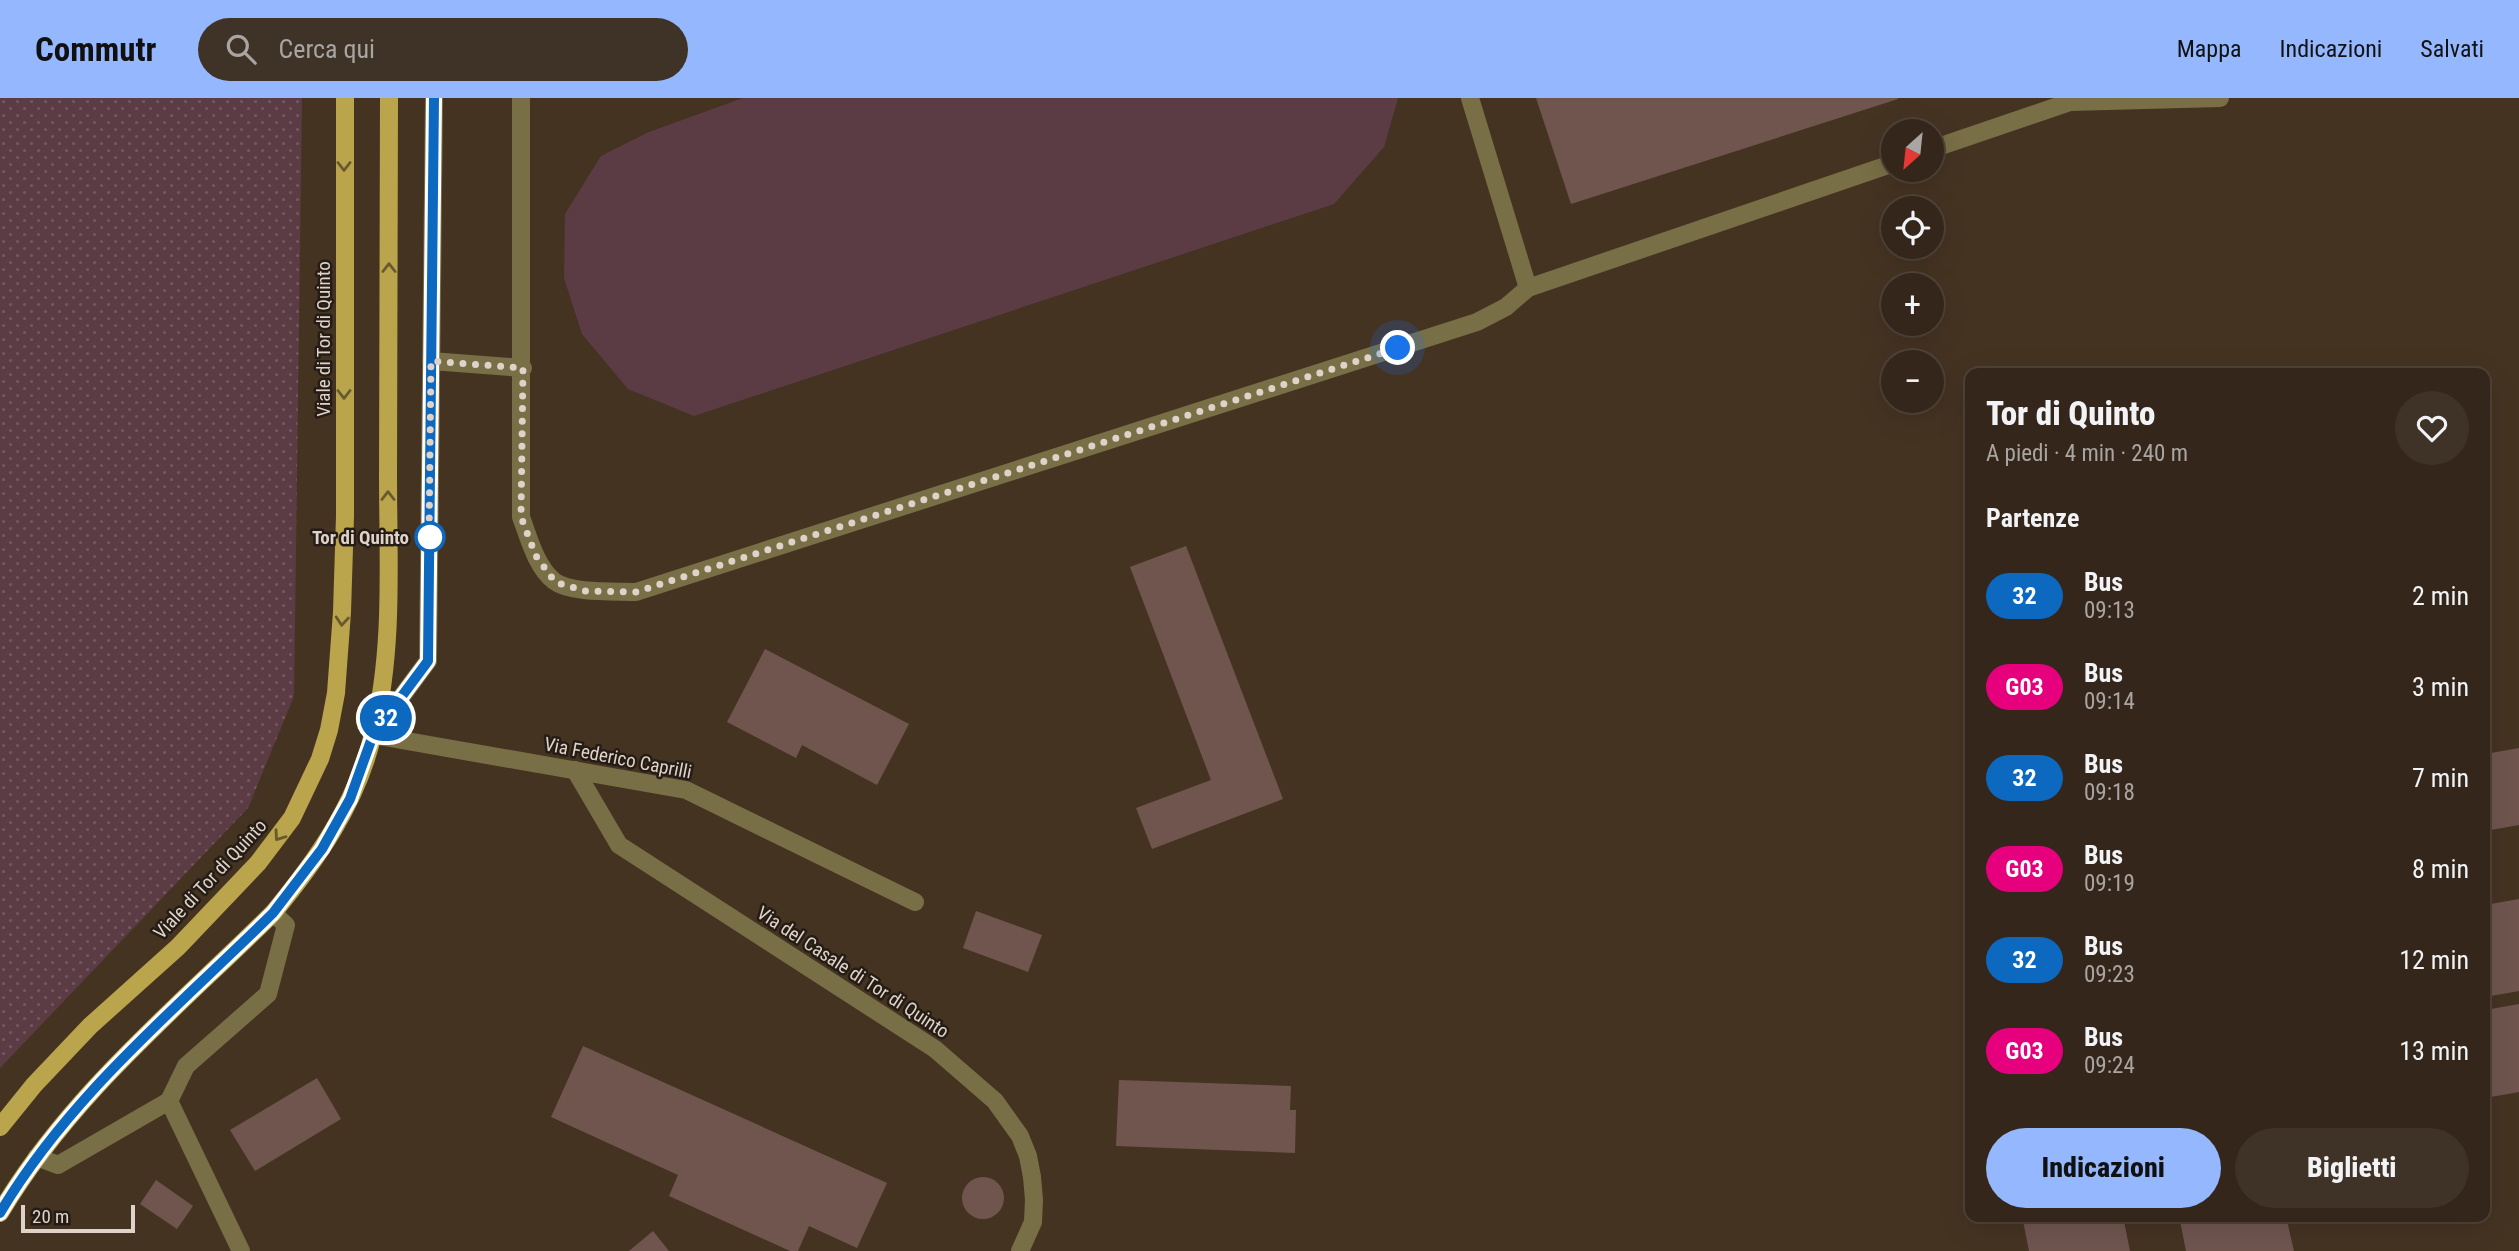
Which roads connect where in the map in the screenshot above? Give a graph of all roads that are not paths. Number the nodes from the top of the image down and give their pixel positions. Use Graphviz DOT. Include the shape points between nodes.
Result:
graph roads {
  1 [pos="345,98"];
  2 [pos="389,98"];
  3 [pos="434,98"];
  4 [pos="522,98"];
  5 [pos="1470,98"];
  6 [pos="2220,98"];
  7 [pos="2077,100"];
  8 [pos="1944,145"];
  9 [pos="1881,167"];
  10 [pos="1528,288"];
  11 [pos="431,361"];
  12 [pos="523,368"];
  13 [pos="373,735"];
  14 [pos="575,770"];
  15 [pos="915,902"];
  16 [pos="273,913"];
  17 [pos="169,1101"];
  18 [pos="0,1127"];
  19 [pos="37,1157"];
  20 [pos="0,1213"];
  21 [pos="241,1251"];
  22 [pos="1020,1251"];
  1 -- 18 [label="main road, Viale di Tor di Quinto, one-way" via="342,612 336,693 320,759 292,818 258,863 178,947 90,1026"];
  13 -- 2 [label="main road, one-way" via="388,607"];
  3 -- 11 [label="street"];
  4 -- 12 [label="street"];
  5 -- 10 [label="street"];
  6 -- 7 [label="street"];
  7 -- 8 [label="street"];
  9 -- 10 [label="street"];
  10 -- 12 [label="street" via="1506,307 1477,322 636,592 585,591 555,582 536,556 521,517"];
  11 -- 12 [label="street"];
  11 -- 13 [label="street" via="428,661"];
  13 -- 14 [label="street, Via Federico Caprilli"];
  13 -- 16 [label="main road" via="338,824"];
  14 -- 15 [label="street, Via Federico Caprilli" via="686,790"];
  14 -- 22 [label="street, Via del Casale di Tor di Quinto" via="619,845 935,1049 995,1101 1020,1136 1032,1177 1033,1222"];
  16 -- 17 [label="street" via="286,925 268,994 186,1066"];
  16 -- 19 [label="main road" via="93,1089"];
  17 -- 19 [label="street" via="58,1164"];
  17 -- 21 [label="street"];
  19 -- 20 [label="main road"];
}
